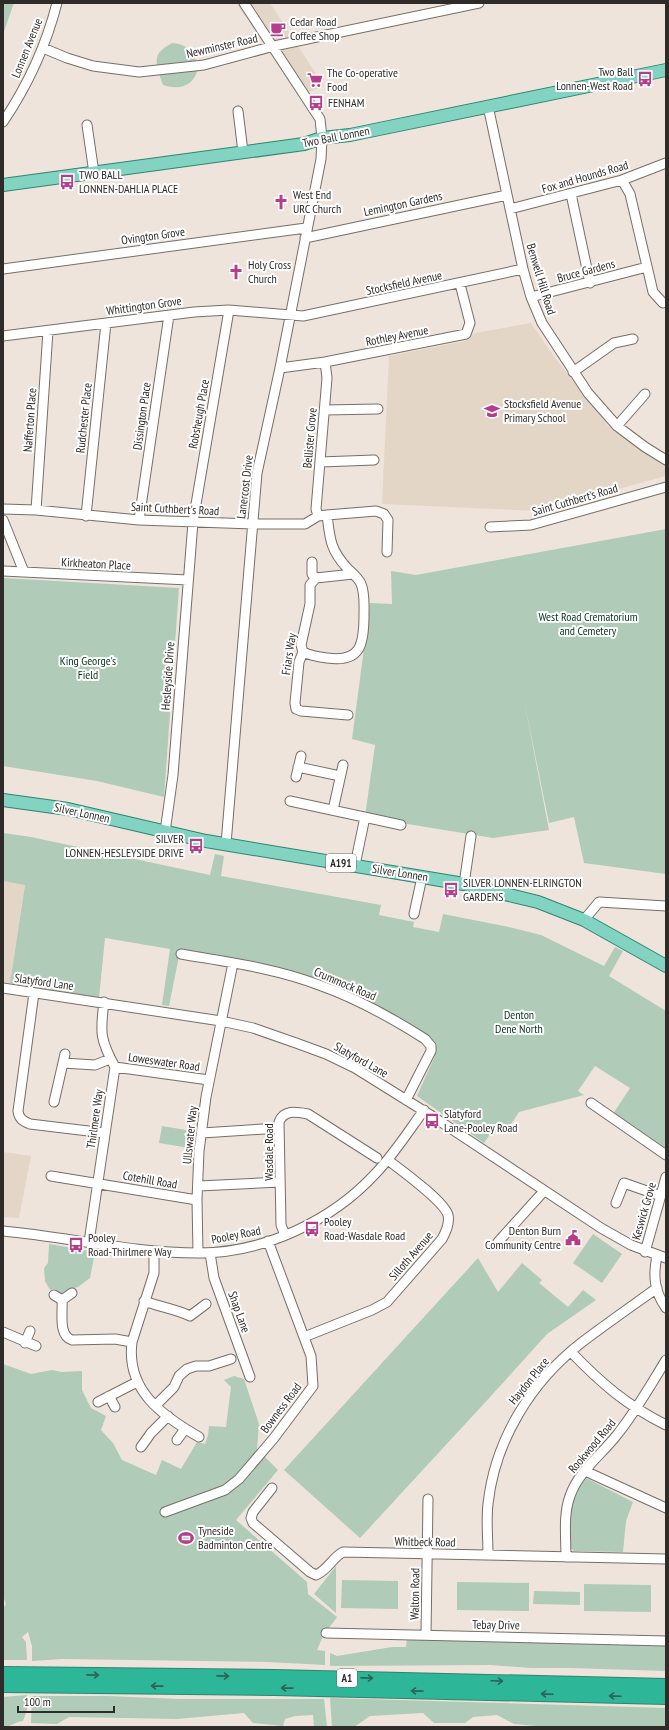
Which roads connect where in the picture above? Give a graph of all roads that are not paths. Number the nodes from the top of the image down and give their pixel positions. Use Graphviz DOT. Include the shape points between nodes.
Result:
graph roads {
  1 [pos="57,3"];
  2 [pos="244,3"];
  3 [pos="479,3"];
  4 [pos="274,46"];
  5 [pos="43,48"];
  6 [pos="666,70"];
  7 [pos="488,106"];
  8 [pos="238,111"];
  9 [pos="3,122"];
  10 [pos="87,125"];
  11 [pos="322,138"];
  12 [pos="242,152"];
  13 [pos="666,163"];
  14 [pos="94,173"];
  15 [pos="622,180"];
  16 [pos="3,185"];
  17 [pos="571,194"];
  18 [pos="507,195"];
  19 [pos="510,209"];
  20 [pos="306,228"];
  21 [pos="305,238"];
  22 [pos="647,267"];
  23 [pos="3,269"];
  24 [pos="523,269"];
  25 [pos="590,283"];
  26 [pos="460,284"];
  27 [pos="531,297"];
  28 [pos="663,303"];
  29 [pos="229,310"];
  30 [pos="169,315"];
  31 [pos="289,316"];
  32 [pos="106,323"];
  33 [pos="48,331"];
  34 [pos="3,336"];
  35 [pos="633,340"];
  36 [pos="325,362"];
  37 [pos="280,368"];
  38 [pos="574,372"];
  39 [pos="645,394"];
  40 [pos="378,409"];
  41 [pos="324,410"];
  42 [pos="618,426"];
  43 [pos="374,460"];
  44 [pos="666,460"];
  45 [pos="320,462"];
  46 [pos="666,487"];
  47 [pos="3,509"];
  48 [pos="36,510"];
  49 [pos="327,515"];
  50 [pos="86,516"];
  51 [pos="318,516"];
  52 [pos="3,520"];
  53 [pos="139,520"];
  54 [pos="193,522"];
  55 [pos="253,524"];
  56 [pos="490,527"];
  57 [pos="387,552"];
  58 [pos="312,562"];
  59 [pos="3,572"];
  60 [pos="24,572"];
  61 [pos="353,574"];
  62 [pos="316,578"];
  63 [pos="188,580"];
  64 [pos="303,652"];
  65 [pos="348,715"];
  66 [pos="301,756"];
  67 [pos="343,765"];
  68 [pos="298,767"];
  69 [pos="340,776"];
  70 [pos="296,777"];
  71 [pos="3,800"];
  72 [pos="290,801"];
  73 [pos="333,810"];
  74 [pos="365,817"];
  75 [pos="401,825"];
  76 [pos="165,832"];
  77 [pos="471,836"];
  78 [pos="226,844"];
  79 [pos="355,866"];
  80 [pos="422,877"];
  81 [pos="464,884"];
  82 [pos="666,906"];
  83 [pos="414,914"];
  84 [pos="584,920"];
  85 [pos="182,954"];
  86 [pos="233,963"];
  87 [pos="666,966"];
  88 [pos="3,988"];
  89 [pos="34,993"];
  90 [pos="104,1002"];
  91 [pos="221,1021"];
  92 [pos="112,1063"];
  93 [pos="209,1080"];
  94 [pos="406,1100"];
  95 [pos="54,1102"];
  96 [pos="591,1102"];
  97 [pos="424,1110"];
  98 [pos="279,1128"];
  99 [pos="105,1133"];
  100 [pos="202,1134"];
  101 [pos="666,1155"];
  102 [pos="377,1158"];
  103 [pos="388,1160"];
  104 [pos="51,1176"];
  105 [pos="666,1177"];
  106 [pos="280,1182"];
  107 [pos="98,1183"];
  108 [pos="198,1186"];
  109 [pos="544,1191"];
  110 [pos="661,1196"];
  111 [pos="197,1200"];
  112 [pos="616,1203"];
  113 [pos="3,1231"];
  114 [pos="285,1235"];
  115 [pos="268,1241"];
  116 [pos="90,1242"];
  117 [pos="498,1242"];
  118 [pos="154,1251"];
  119 [pos="645,1252"];
  120 [pos="198,1253"];
  121 [pos="210,1253"];
  122 [pos="657,1256"];
  123 [pos="666,1258"];
  124 [pos="657,1288"];
  125 [pos="72,1293"];
  126 [pos="54,1295"];
  127 [pos="62,1300"];
  128 [pos="144,1301"];
  129 [pos="206,1304"];
  130 [pos="666,1308"];
  131 [pos="30,1331"];
  132 [pos="3,1332"];
  133 [pos="304,1337"];
  134 [pos="132,1342"];
  135 [pos="25,1343"];
  136 [pos="36,1346"];
  137 [pos="571,1352"];
  138 [pos="231,1358"];
  139 [pos="666,1360"];
  140 [pos="250,1377"];
  141 [pos="137,1382"];
  142 [pos="109,1396"];
  143 [pos="98,1402"];
  144 [pos="156,1405"];
  145 [pos="115,1407"];
  146 [pos="636,1409"];
  147 [pos="168,1416"];
  148 [pos="666,1425"];
  149 [pos="185,1429"];
  150 [pos="199,1437"];
  151 [pos="177,1440"];
  152 [pos="141,1447"];
  153 [pos="585,1471"];
  154 [pos="272,1488"];
  155 [pos="428,1499"];
  156 [pos="666,1508"];
  157 [pos="165,1512"];
  158 [pos="428,1554"];
  159 [pos="488,1555"];
  160 [pos="566,1557"];
  161 [pos="666,1559"];
  162 [pos="326,1633"];
  163 [pos="426,1636"];
  164 [pos="666,1641"];
  165 [pos="3,1667"];
  166 [pos="3,1674"];
  167 [pos="52,1680"];
  168 [pos="3,1685"];
  169 [pos="666,1685"];
  170 [pos="642,1691"];
  171 [pos="3,1692"];
  172 [pos="666,1698"];
  1 -- 5 [label="street, Lonnen Avenue"];
  2 -- 4 [label="street, Lanercost Drive"];
  3 -- 4 [label="street, Newminster Road"];
  4 -- 5 [label="street, Newminster Road" via="204,64 139,72 93,66"];
  4 -- 11 [label="street, Lanercost Drive" via="320,119"];
  5 -- 9 [label="street, Lonnen Avenue" via="30,78"];
  6 -- 7 [label="main road, Two Ball Lonnen"];
  7 -- 11 [label="main road, Two Ball Lonnen" via="350,135"];
  7 -- 18 [label="street, Benwell Hill Road"];
  8 -- 12 [label="street"];
  10 -- 14 [label="street"];
  11 -- 12 [label="main road, Two Ball Lonnen" via="304,144"];
  11 -- 20 [label="street, Lanercost Drive" via="321,159"];
  12 -- 14 [label="main road, Two Ball Lonnen"];
  13 -- 15 [label="street, Fox and Hounds Road"];
  14 -- 16 [label="main road, Two Ball Lonnen"];
  15 -- 17 [label="street, Fox and Hounds Road"];
  15 -- 22 [label="street" via="630,194"];
  17 -- 19 [label="street, Fox and Hounds Road"];
  17 -- 25 [label="street"];
  18 -- 19 [label="street, Benwell Hill Road"];
  18 -- 21 [label="street, Lemington Gardens"];
  19 -- 24 [label="street, Benwell Hill Road"];
  20 -- 21 [label="street, Lanercost Drive"];
  20 -- 23 [label="street, Ovington Grove"];
  21 -- 31 [label="street, Lanercost Drive"];
  22 -- 25 [label="street, Bruce Gardens"];
  22 -- 28 [label="street" via="653,292"];
  24 -- 26 [label="street, Stocksfield Avenue"];
  24 -- 27 [label="street, Benwell Hill Road"];
  25 -- 27 [label="street, Bruce Gardens"];
  26 -- 31 [label="street, Stocksfield Avenue" via="303,316"];
  26 -- 36 [label="street, Rothley Avenue" via="470,323 466,334"];
  27 -- 38 [label="street, Benwell Hill Road" via="542,323"];
  29 -- 30 [label="street, Whittington Grove"];
  29 -- 31 [label="street, Whittington Grove"];
  29 -- 54 [label="street, Robsheugh Place"];
  30 -- 32 [label="street, Whittington Grove"];
  30 -- 53 [label="street, Dissington Place"];
  31 -- 37 [label="street, Lanercost Drive"];
  32 -- 33 [label="street, Whittington Grove"];
  32 -- 50 [label="street, Rudchester Place"];
  33 -- 34 [label="street, Whittington Grove"];
  33 -- 48 [label="street, Nafferton Place"];
  35 -- 38 [label="street" via="614,343"];
  36 -- 37 [label="street, Rothley Avenue"];
  36 -- 41 [label="street, Bellister Grove" via="327,378"];
  37 -- 55 [label="street, Lanercost Drive" via="257,473"];
  38 -- 42 [label="street, Benwell Hill Road" via="588,393"];
  39 -- 42 [label="street"];
  40 -- 41 [label="street"];
  41 -- 45 [label="street, Bellister Grove"];
  42 -- 44 [label="street, Benwell Hill Road"];
  43 -- 45 [label="street"];
  45 -- 51 [label="street, Bellister Grove" via="316,509"];
  46 -- 56 [label="street, Saint Cuthbert's Road" via="531,525"];
  47 -- 48 [label="street, Saint Cuthbert's Road"];
  48 -- 50 [label="street, Saint Cuthbert's Road"];
  49 -- 51 [label="street, Saint Cuthbert's Road"];
  49 -- 57 [label="street, Saint Cuthbert's Road" via="376,511 384,514 388,520"];
  49 -- 61 [label="street" via="330,542 334,552"];
  50 -- 53 [label="street, Saint Cuthbert's Road"];
  51 -- 55 [label="street, Saint Cuthbert's Road" via="305,524"];
  52 -- 60 [label="street"];
  53 -- 54 [label="street, Saint Cuthbert's Road"];
  54 -- 55 [label="street, Saint Cuthbert's Road"];
  54 -- 63 [label="street, Hesleyside Drive"];
  55 -- 78 [label="street, Lanercost Drive"];
  58 -- 62 [label="street" via="312,574"];
  59 -- 60 [label="street, Kirkheaton Place"];
  60 -- 63 [label="street, Kirkheaton Place"];
  61 -- 62 [label="street"];
  61 -- 64 [label="street" via="361,583 364,602 364,621 358,651 351,658 338,660"];
  62 -- 64 [label="street, Friars Way" via="310,585 310,604 301,645"];
  63 -- 76 [label="street, Hesleyside Drive" via="173,775"];
  64 -- 65 [label="street, Friars Way" via="297,672 296,709"];
  66 -- 68 [label="street"];
  67 -- 69 [label="street"];
  68 -- 69 [label="street"];
  68 -- 70 [label="street"];
  69 -- 73 [label="street"];
  71 -- 76 [label="main road, Silver Lonnen / A191" via="68,809"];
  72 -- 73 [label="street"];
  73 -- 74 [label="street"];
  74 -- 75 [label="street"];
  74 -- 79 [label="street"];
  76 -- 78 [label="main road, Silver Lonnen / A191"];
  77 -- 81 [label="street"];
  78 -- 79 [label="main road, Silver Lonnen / A191"];
  79 -- 80 [label="main road, Silver Lonnen / A191"];
  80 -- 81 [label="main road, Silver Lonnen / A191"];
  80 -- 83 [label="street"];
  81 -- 84 [label="main road, Silver Lonnen / A191" via="538,902"];
  82 -- 84 [label="street" via="599,902"];
  84 -- 87 [label="main road, Silver Lonnen / A191"];
  85 -- 86 [label="street, Crummock Road"];
  86 -- 91 [label="street, Ullswater Way"];
  86 -- 94 [label="street, Crummock Road" via="275,971 319,985 369,1007 425,1039 431,1046 431,1051"];
  88 -- 89 [label="street, Slatyford Lane"];
  89 -- 90 [label="street, Slatyford Lane"];
  89 -- 99 [label="street" via="19,1116 30,1124"];
  90 -- 91 [label="street, Slatyford Lane"];
  90 -- 92 [label="street" via="102,1041"];
  91 -- 93 [label="street, Ullswater Way"];
  91 -- 94 [label="street, Slatyford Lane" via="253,1028 326,1054 355,1068"];
  92 -- 93 [label="street, Loweswater Road"];
  92 -- 95 [label="street" via="95,1065 64,1058"];
  92 -- 99 [label="street, Thirlmere Way"];
  93 -- 100 [label="street, Ullswater Way"];
  94 -- 97 [label="street, Slatyford Lane"];
  96 -- 101 [label="street"];
  97 -- 103 [label="street, Pooley Road"];
  97 -- 109 [label="street, Slatyford Lane"];
  98 -- 100 [label="street"];
  98 -- 102 [label="street, Wasdale Road" via="281,1116 285,1114 308,1114"];
  98 -- 106 [label="street, Wasdale Road"];
  99 -- 107 [label="street, Thirlmere Way"];
  100 -- 108 [label="street, Ullswater Way"];
  103 -- 114 [label="street, Pooley Road" via="349,1199 315,1222"];
  103 -- 133 [label="street, Silloth Avenue" via="442,1205 448,1215 448,1228 442,1239 387,1302"];
  104 -- 107 [label="street, Cotehill Road"];
  105 -- 110 [label="street, Keswick Grove"];
  106 -- 108 [label="street"];
  106 -- 114 [label="street, Wasdale Road" via="281,1225"];
  107 -- 111 [label="street, Cotehill Road"];
  107 -- 116 [label="street, Thirlmere Way"];
  108 -- 111 [label="street, Ullswater Way"];
  109 -- 117 [label="street"];
  109 -- 119 [label="street, Slatyford Lane" via="601,1228"];
  110 -- 112 [label="street" via="624,1183"];
  110 -- 119 [label="street, Keswick Grove"];
  111 -- 120 [label="street, Ullswater Way"];
  113 -- 116 [label="street, Pooley Road"];
  114 -- 115 [label="street, Pooley Road"];
  115 -- 121 [label="street, Pooley Road"];
  115 -- 133 [label="street, Bowness Road"];
  116 -- 118 [label="street, Pooley Road"];
  118 -- 120 [label="street, Pooley Road"];
  118 -- 128 [label="street" via="154,1273"];
  119 -- 122 [label="street, Slatyford Lane"];
  120 -- 121 [label="street, Pooley Road"];
  121 -- 140 [label="street, Shap Lane" via="214,1278"];
  122 -- 123 [label="street, Slatyford Lane"];
  122 -- 124 [label="street" via="654,1273"];
  124 -- 130 [label="street"];
  124 -- 137 [label="street, Haydon Place"];
  125 -- 127 [label="street"];
  126 -- 127 [label="street"];
  127 -- 134 [label="street" via="63,1334 67,1339 115,1339"];
  128 -- 129 [label="street" via="190,1316"];
  128 -- 134 [label="street"];
  131 -- 135 [label="street"];
  132 -- 135 [label="street"];
  133 -- 157 [label="street, Bowness Road" via="311,1356 313,1386 274,1438 239,1479 225,1490"];
  134 -- 141 [label="street" via="130,1353"];
  135 -- 136 [label="street"];
  137 -- 146 [label="street" via="609,1390"];
  137 -- 159 [label="street, Haydon Place" via="550,1371 521,1407 506,1437 495,1468 488,1504"];
  138 -- 144 [label="street" via="209,1366 188,1369 179,1376 174,1387"];
  139 -- 146 [label="street, Rookwood Road"];
  141 -- 142 [label="street"];
  141 -- 144 [label="street" via="144,1394"];
  142 -- 143 [label="street"];
  142 -- 145 [label="street"];
  144 -- 147 [label="street"];
  146 -- 148 [label="street"];
  146 -- 153 [label="street, Rookwood Road"];
  147 -- 149 [label="street"];
  147 -- 152 [label="street"];
  149 -- 150 [label="street"];
  149 -- 151 [label="street"];
  153 -- 156 [label="street"];
  153 -- 160 [label="street, Rookwood Road" via="577,1481 567,1507"];
  154 -- 158 [label="street, Whitbeck Road" via="253,1512 253,1523 316,1575 323,1572 343,1552"];
  155 -- 158 [label="street, Walton Road"];
  158 -- 159 [label="street, Whitbeck Road"];
  158 -- 163 [label="street, Walton Road"];
  159 -- 160 [label="street, Whitbeck Road"];
  160 -- 161 [label="street, Whitbeck Road"];
  162 -- 163 [label="street, Tebay Drive"];
  163 -- 164 [label="street, Tebay Drive"];
  165 -- 167 [label="highway"];
  166 -- 167 [label="highway, A1"];
  167 -- 168 [label="highway, A1"];
  167 -- 170 [label="highway, A1" via="306,1688"];
  167 -- 171 [label="highway"];
  169 -- 170 [label="highway, A1"];
  170 -- 172 [label="highway, A1"];
}
